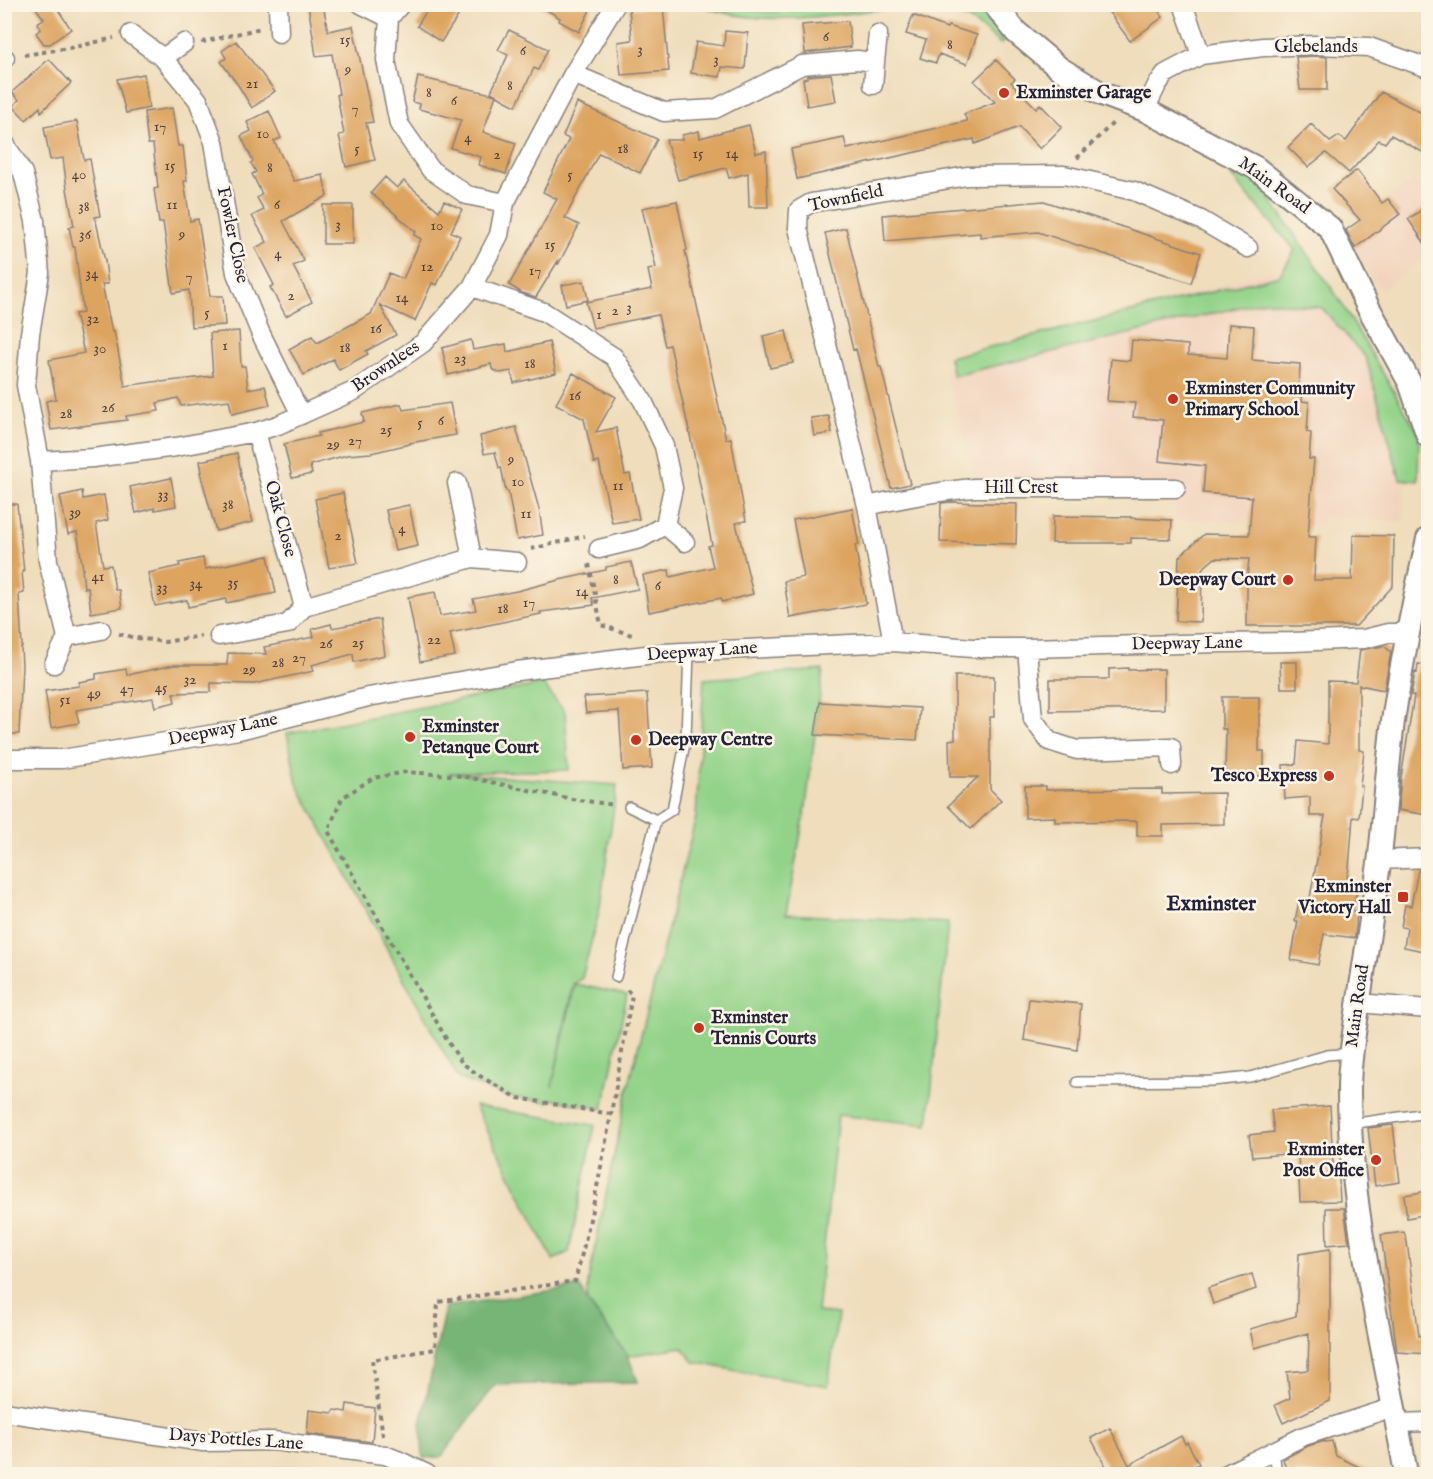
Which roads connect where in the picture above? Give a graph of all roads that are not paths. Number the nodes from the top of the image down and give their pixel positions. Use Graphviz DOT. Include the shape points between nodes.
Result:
graph roads {
  1 [pos="278,4"];
  2 [pos="362,4"];
  3 [pos="616,4"];
  4 [pos="994,4"];
  5 [pos="1183,4"];
  6 [pos="395,11"];
  7 [pos="279,28"];
  8 [pos="131,34"];
  9 [pos="878,34"];
  10 [pos="184,43"];
  11 [pos="1201,55"];
  12 [pos="163,58"];
  13 [pos="875,62"];
  14 [pos="1428,68"];
  15 [pos="573,74"];
  16 [pos="873,85"];
  17 [pos="1145,110"];
  18 [pos="4,142"];
  19 [pos="504,203"];
  20 [pos="1248,248"];
  21 [pos="472,286"];
  22 [pos="301,414"];
  23 [pos="256,432"];
  24 [pos="1428,436"];
  25 [pos="40,461"];
  26 [pos="456,483"];
  27 [pos="1176,488"];
  28 [pos="867,506"];
  29 [pos="665,525"];
  30 [pos="1428,539"];
  31 [pos="684,542"];
  32 [pos="592,547"];
  33 [pos="472,558"];
  34 [pos="517,562"];
  35 [pos="304,607"];
  36 [pos="101,630"];
  37 [pos="1408,633"];
  38 [pos="219,636"];
  39 [pos="67,637"];
  40 [pos="893,642"];
  41 [pos="1027,648"];
  42 [pos="689,651"];
  43 [pos="54,664"];
  44 [pos="1171,747"];
  45 [pos="4,759"];
  46 [pos="629,807"];
  47 [pos="656,820"];
  48 [pos="1428,858"];
  49 [pos="1379,860"];
  50 [pos="616,977"];
  51 [pos="1359,1003"];
  52 [pos="1428,1010"];
  53 [pos="1351,1053"];
  54 [pos="1077,1082"];
  55 [pos="1428,1113"];
  56 [pos="1350,1124"];
  57 [pos="4,1412"];
  58 [pos="1396,1415"];
  59 [pos="1428,1422"];
  60 [pos="1274,1450"];
  61 [pos="427,1474"];
  62 [pos="1230,1474"];
  63 [pos="1277,1474"];
  64 [pos="1406,1474"];
  1 -- 7 [label="street"];
  2 -- 6 [label="street"];
  3 -- 15 [label="street, Brownlees"];
  4 -- 17 [label="street, Main Road" via="1016,32 1059,68 1102,94"];
  5 -- 11 [label="street"];
  6 -- 19 [label="street" via="386,60 399,124 431,170 467,195"];
  8 -- 12 [label="street, Fowler Close"];
  9 -- 13 [label="street"];
  10 -- 12 [label="street"];
  11 -- 14 [label="street, Glebelands" via="1263,46 1369,47"];
  11 -- 17 [label="street, Glebelands" via="1166,74"];
  12 -- 22 [label="street, Fowler Close" via="198,100 214,142 236,273"];
  13 -- 15 [label="street" via="802,65 715,109 664,112"];
  13 -- 16 [label="street"];
  15 -- 19 [label="street, Brownlees"];
  17 -- 24 [label="street, Main Road" via="1256,168 1330,228 1410,383"];
  18 -- 25 [label="street" via="23,173 35,221 40,273 26,386"];
  19 -- 21 [label="street, Brownlees" via="499,235"];
  20 -- 28 [label="street, Townfield" via="1201,220 1134,191 1064,175 967,176 811,203 799,210 798,228"];
  21 -- 22 [label="street, Brownlees" via="423,343 354,391"];
  21 -- 29 [label="street" via="544,312 614,357 643,401 664,446 673,488"];
  22 -- 23 [label="street, Brownlees"];
  23 -- 25 [label="street, Brownlees" via="176,447"];
  23 -- 35 [label="street, Oak Close"];
  25 -- 39 [label="street" via="48,561"];
  26 -- 33 [label="street"];
  27 -- 28 [label="street, Hill Crest" via="974,488"];
  28 -- 40 [label="street, Townfield"];
  29 -- 31 [label="street"];
  29 -- 32 [label="street" via="640,539"];
  30 -- 37 [label="street, Main Road"];
  33 -- 34 [label="street"];
  33 -- 35 [label="street"];
  35 -- 38 [label="street" via="288,624"];
  36 -- 39 [label="street"];
  37 -- 41 [label="street, Deepway Lane" via="1304,642"];
  37 -- 49 [label="street, Main Road" via="1393,722"];
  39 -- 43 [label="street"];
  40 -- 41 [label="street, Deepway Lane"];
  40 -- 42 [label="street, Deepway Lane"];
  41 -- 44 [label="street" via="1032,719 1049,741 1077,750"];
  42 -- 45 [label="street, Deepway Lane" via="517,671 368,697 239,730 62,759"];
  42 -- 47 [label="lane" via="686,738 672,810"];
  46 -- 47 [label="lane"];
  47 -- 50 [label="lane"];
  48 -- 49 [label="street"];
  49 -- 51 [label="street, Main Road"];
  51 -- 52 [label="street"];
  51 -- 53 [label="street, Main Road"];
  53 -- 54 [label="lane" via="1327,1055 1250,1077"];
  53 -- 56 [label="street, Main Road"];
  55 -- 56 [label="lane"];
  56 -- 58 [label="street, Main Road" via="1363,1238"];
  57 -- 61 [label="street, Days Pottles Lane" via="203,1442 273,1441 385,1455"];
  58 -- 59 [label="street"];
  58 -- 60 [label="street" via="1304,1436"];
  58 -- 64 [label="street, Main Road"];
  60 -- 62 [label="street"];
  60 -- 63 [label="lane"];
}
